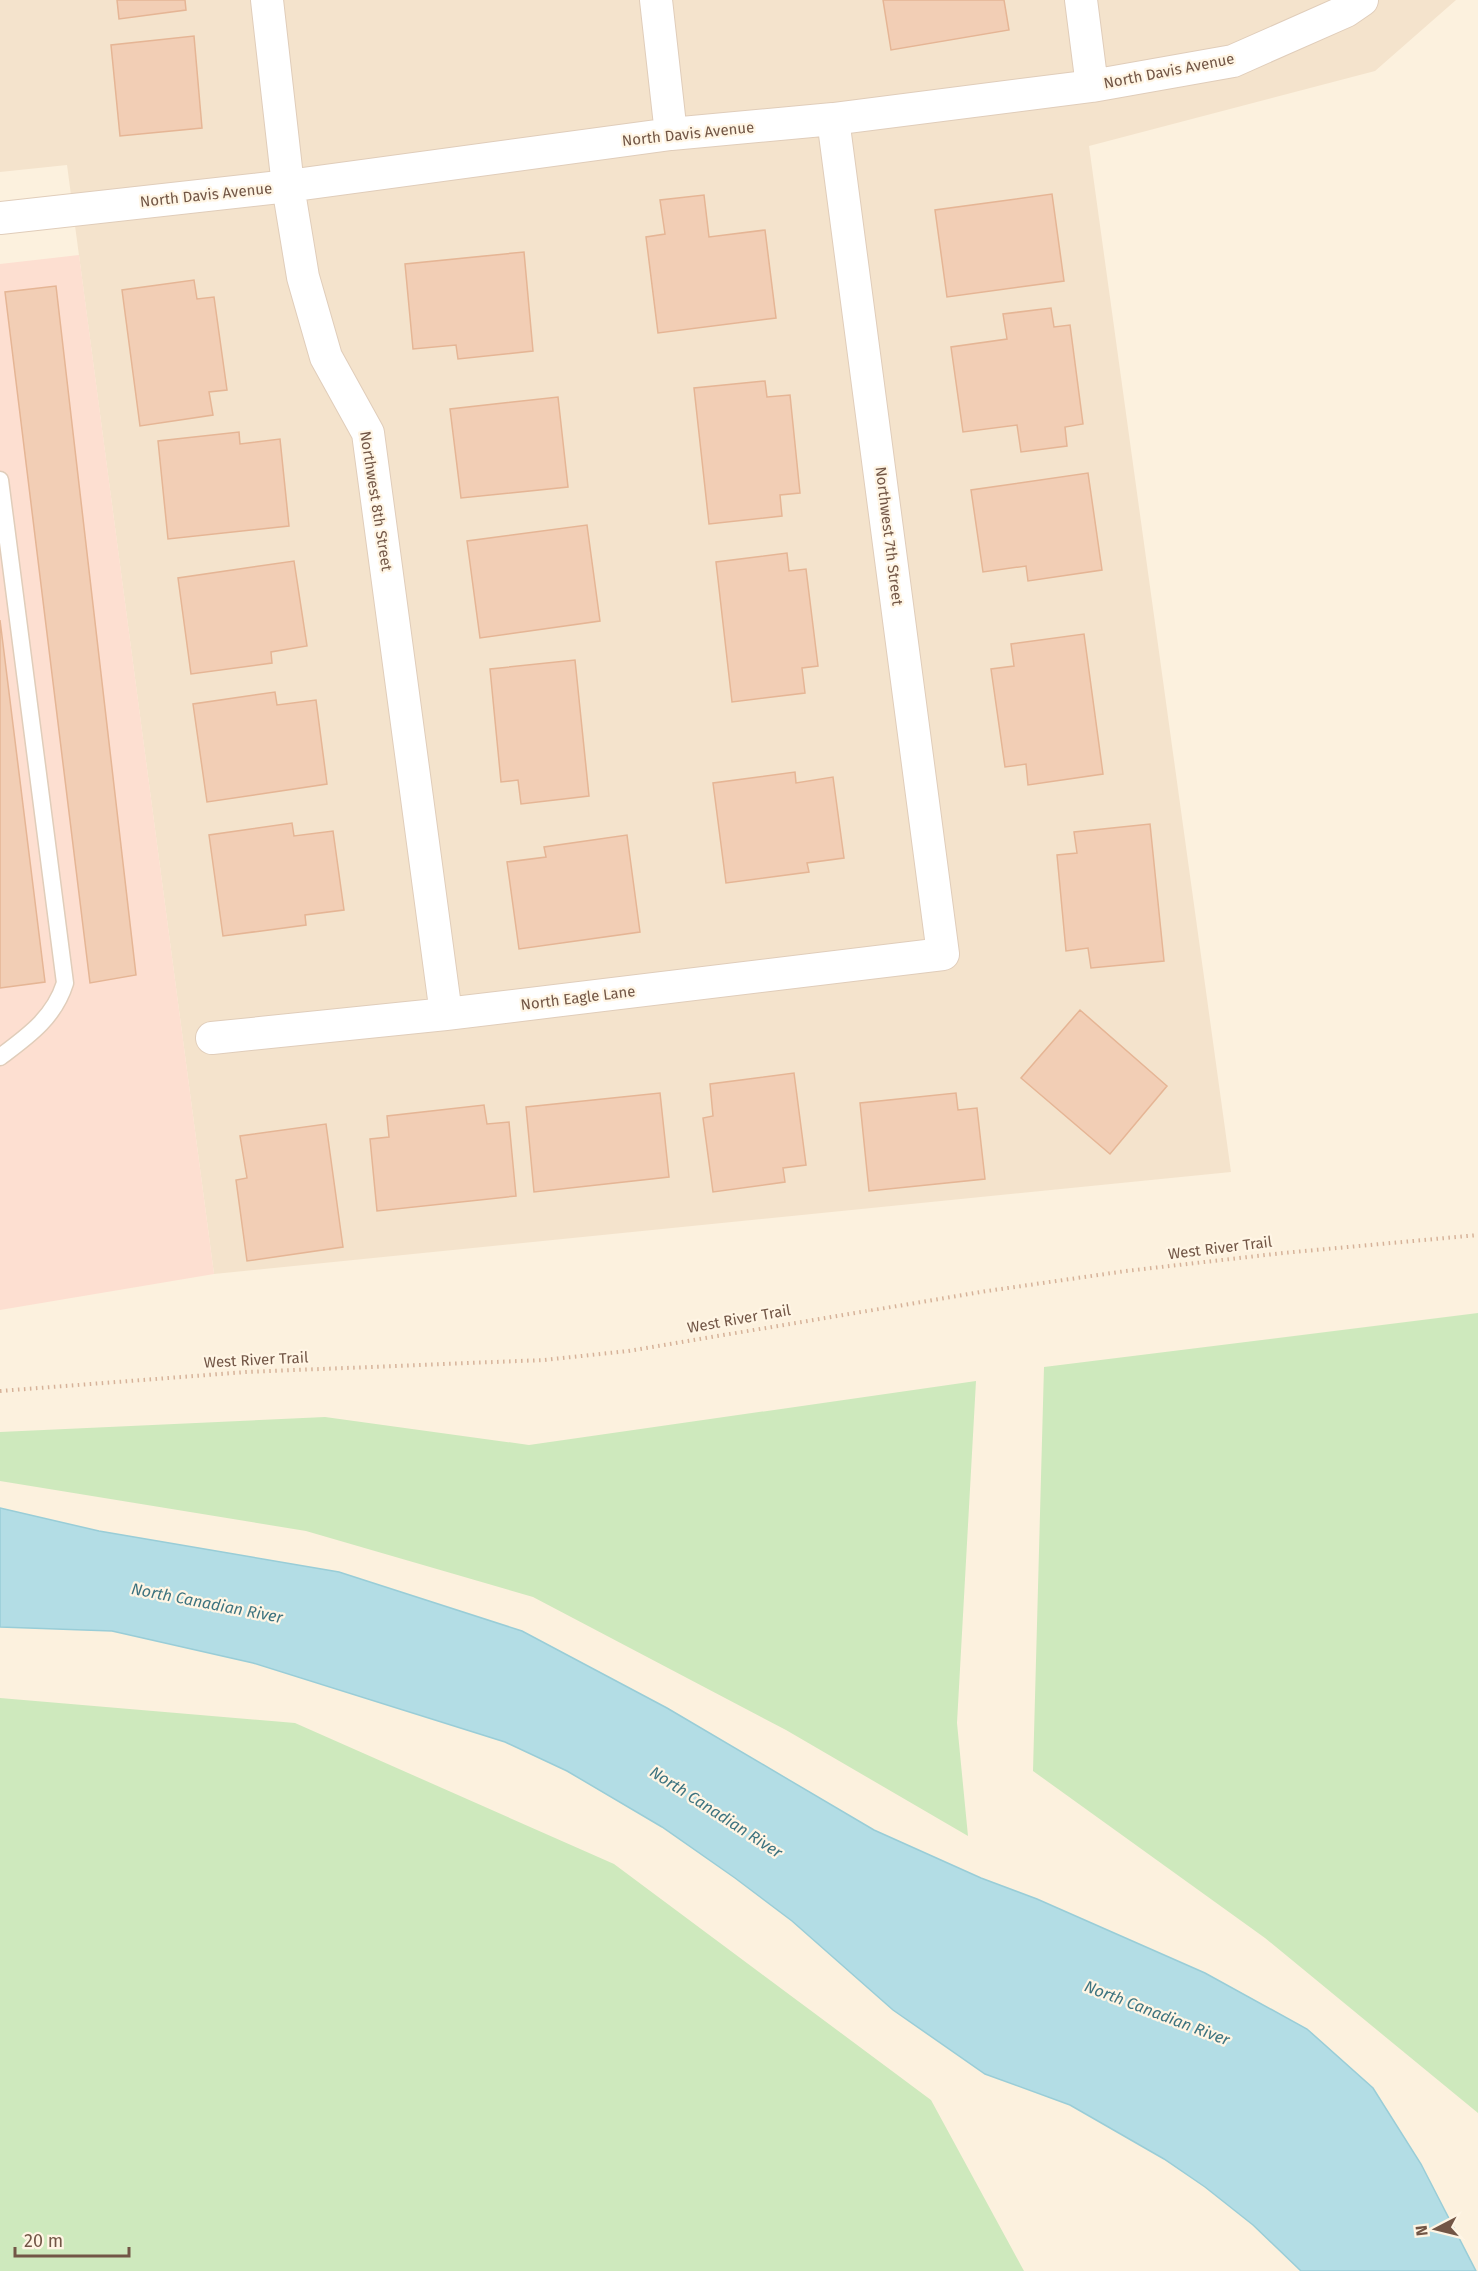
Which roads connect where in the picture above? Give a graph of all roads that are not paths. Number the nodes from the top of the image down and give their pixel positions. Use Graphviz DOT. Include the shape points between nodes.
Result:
graph roads {
  1 [pos="267,0"];
  2 [pos="656,0"];
  3 [pos="1081,0"];
  4 [pos="1362,0"];
  5 [pos="1092,86"];
  6 [pos="833,119"];
  7 [pos="671,134"];
  8 [pos="288,186"];
  9 [pos="0,218"];
  10 [pos="0,480"];
  11 [pos="943,954"];
  12 [pos="446,1014"];
  13 [pos="212,1038"];
  14 [pos="0,1058"];
  1 -- 8 [label="street, Northwest 8th Street"];
  2 -- 7 [label="street"];
  3 -- 5 [label="street"];
  4 -- 5 [label="street, North Davis Avenue" via="1346,11 1233,61"];
  5 -- 6 [label="street, North Davis Avenue"];
  6 -- 7 [label="street, North Davis Avenue"];
  6 -- 11 [label="street, Northwest 7th Street"];
  7 -- 8 [label="street, North Davis Avenue"];
  8 -- 9 [label="street, North Davis Avenue"];
  8 -- 12 [label="street, Northwest 8th Street" via="303,277 326,357 368,433"];
  10 -- 14 [label="lane" via="65,983 60,1000 38,1029"];
  11 -- 12 [label="street, North Eagle Lane"];
  12 -- 13 [label="street, North Eagle Lane"];
}
